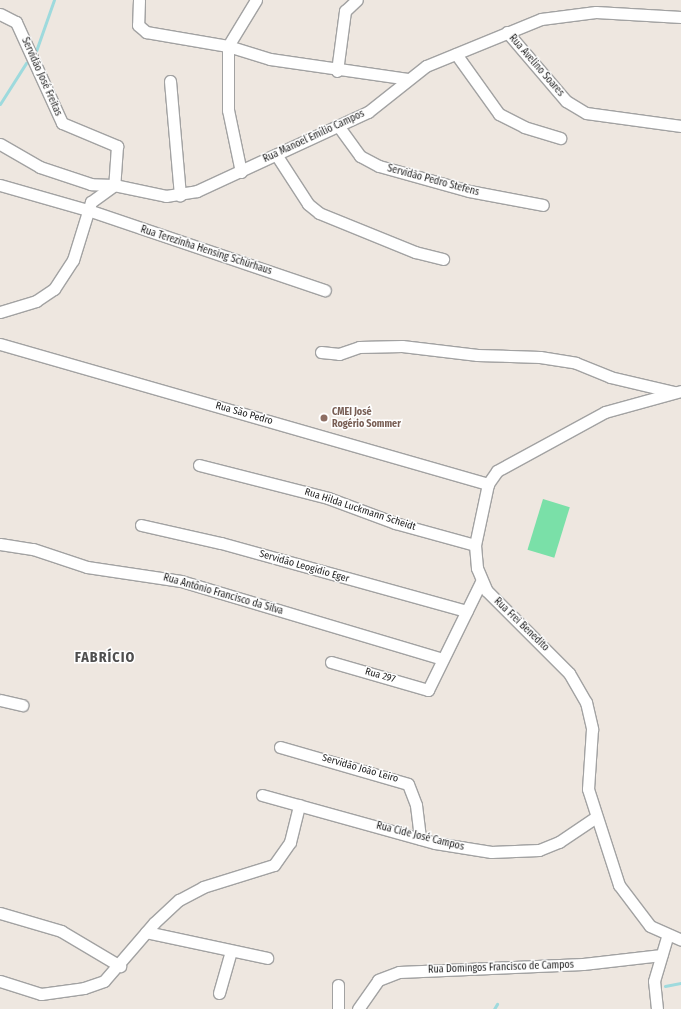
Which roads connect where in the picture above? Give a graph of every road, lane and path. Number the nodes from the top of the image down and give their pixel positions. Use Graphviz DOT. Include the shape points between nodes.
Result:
graph roads {
  1 [pos="140,0"];
  2 [pos="256,0"];
  3 [pos="357,0"];
  4 [pos="0,14"];
  5 [pos="681,17"];
  6 [pos="507,32"];
  7 [pos="228,46"];
  8 [pos="456,54"];
  9 [pos="337,71"];
  10 [pos="408,79"];
  11 [pos="170,81"];
  12 [pos="681,126"];
  13 [pos="339,127"];
  14 [pos="560,138"];
  15 [pos="0,144"];
  16 [pos="277,156"];
  17 [pos="241,172"];
  18 [pos="0,185"];
  19 [pos="114,185"];
  20 [pos="180,196"];
  21 [pos="543,205"];
  22 [pos="88,210"];
  23 [pos="443,259"];
  24 [pos="325,290"];
  25 [pos="0,312"];
  26 [pos="0,344"];
  27 [pos="321,352"];
  28 [pos="678,391"];
  29 [pos="200,465"];
  30 [pos="488,484"];
  31 [pos="141,525"];
  32 [pos="0,544"];
  33 [pos="475,545"];
  34 [pos="481,582"];
  35 [pos="467,611"];
  36 [pos="443,659"];
  37 [pos="331,662"];
  38 [pos="0,700"];
  39 [pos="22,705"];
  40 [pos="280,747"];
  41 [pos="262,795"];
  42 [pos="299,805"];
  43 [pos="596,817"];
  44 [pos="420,839"];
  45 [pos="0,913"];
  46 [pos="146,932"];
  47 [pos="667,937"];
  48 [pos="681,940"];
  49 [pos="231,951"];
  50 [pos="661,954"];
  51 [pos="267,958"];
  52 [pos="120,966"];
  53 [pos="0,981"];
  54 [pos="338,985"];
  55 [pos="14,988"];
  56 [pos="0,991"];
  57 [pos="219,993"];
  58 [pos="338,1009"];
  59 [pos="358,1009"];
  60 [pos="657,1009"];
  1 -- 7 [label="street" via="138,25 146,32"];
  2 -- 7 [label="street"];
  3 -- 9 [label="street" via="345,11"];
  4 -- 19 [label="street, Servidão José Freitas" via="16,22 62,123 117,146"];
  5 -- 6 [label="street, Rua Manoel Emílio Campos" via="580,13 541,19"];
  6 -- 8 [label="street, Rua Manoel Emílio Campos"];
  6 -- 12 [label="street, Rua Avelino Soares" via="566,101 582,111 596,117"];
  7 -- 9 [label="street" via="270,59"];
  7 -- 17 [label="street" via="228,110"];
  8 -- 10 [label="street, Rua Manoel Emílio Campos" via="426,66"];
  8 -- 14 [label="street" via="499,114 524,127"];
  9 -- 10 [label="street"];
  10 -- 13 [label="street, Rua Manoel Emílio Campos" via="368,112"];
  11 -- 20 [label="street"];
  13 -- 16 [label="street, Rua Manoel Emílio Campos"];
  13 -- 21 [label="street, Servidão Pedro Stefens" via="360,156 380,166 469,191"];
  15 -- 19 [label="street" via="40,168 91,184"];
  16 -- 17 [label="street, Rua Manoel Emílio Campos"];
  16 -- 23 [label="street" via="308,204 319,213 415,252"];
  17 -- 20 [label="street, Rua Manoel Emílio Campos"];
  18 -- 22 [label="street, Rua Terezinha Hensing Schürhaus"];
  19 -- 20 [label="street"];
  19 -- 22 [label="street" via="96,196"];
  22 -- 24 [label="street, Rua Terezinha Hensing Schürhaus"];
  22 -- 25 [label="street" via="73,260 54,289 36,301"];
  26 -- 30 [label="street, Rua São Pedro"];
  27 -- 28 [label="street" via="339,354 359,347 402,346 477,355 540,357 576,363 610,377"];
  28 -- 30 [label="street" via="605,412 507,464"];
  29 -- 33 [label="street, Rua Hilda Luckmann Scheidt" via="328,498 395,523"];
  30 -- 33 [label="street, Rua Frei Benedito"];
  31 -- 35 [label="street, Servidão Leogídio Eger" via="221,543"];
  32 -- 36 [label="street, Rua Antônio Francisco da Silva" via="33,549 87,567 180,581"];
  33 -- 34 [label="street, Rua Frei Benedito"];
  34 -- 35 [label="street"];
  34 -- 43 [label="street, Rua Frei Benedito" via="492,599 569,673 582,694 591,720 586,776"];
  35 -- 36 [label="street"];
  36 -- 37 [label="street, Rua 297" via="428,690"];
  38 -- 39 [label="street"];
  40 -- 44 [label="street, Servidão João Leiro" via="408,784 416,805"];
  41 -- 42 [label="street, Rua Cide José Campos"];
  42 -- 44 [label="street, Rua Cide José Campos"];
  42 -- 46 [label="street" via="290,842 274,866 186,895"];
  43 -- 44 [label="street, Rua Cide José Campos" via="559,842 525,853 473,850"];
  43 -- 47 [label="street, Rua Frei Benedito" via="619,885 650,926"];
  45 -- 52 [label="street" via="66,934"];
  46 -- 49 [label="street"];
  46 -- 52 [label="street"];
  47 -- 48 [label="street, Rua Frei Benedito"];
  47 -- 50 [label="street"];
  49 -- 51 [label="street"];
  49 -- 57 [label="street"];
  50 -- 59 [label="street, Rua Domingos Francisco de Campos" via="583,964 398,972 378,980"];
  50 -- 60 [label="street" via="652,990"];
  52 -- 55 [label="street" via="104,981 84,988 41,994"];
  53 -- 55 [label="street"];
  54 -- 58 [label="street"];
  55 -- 56 [label="street"];
}
